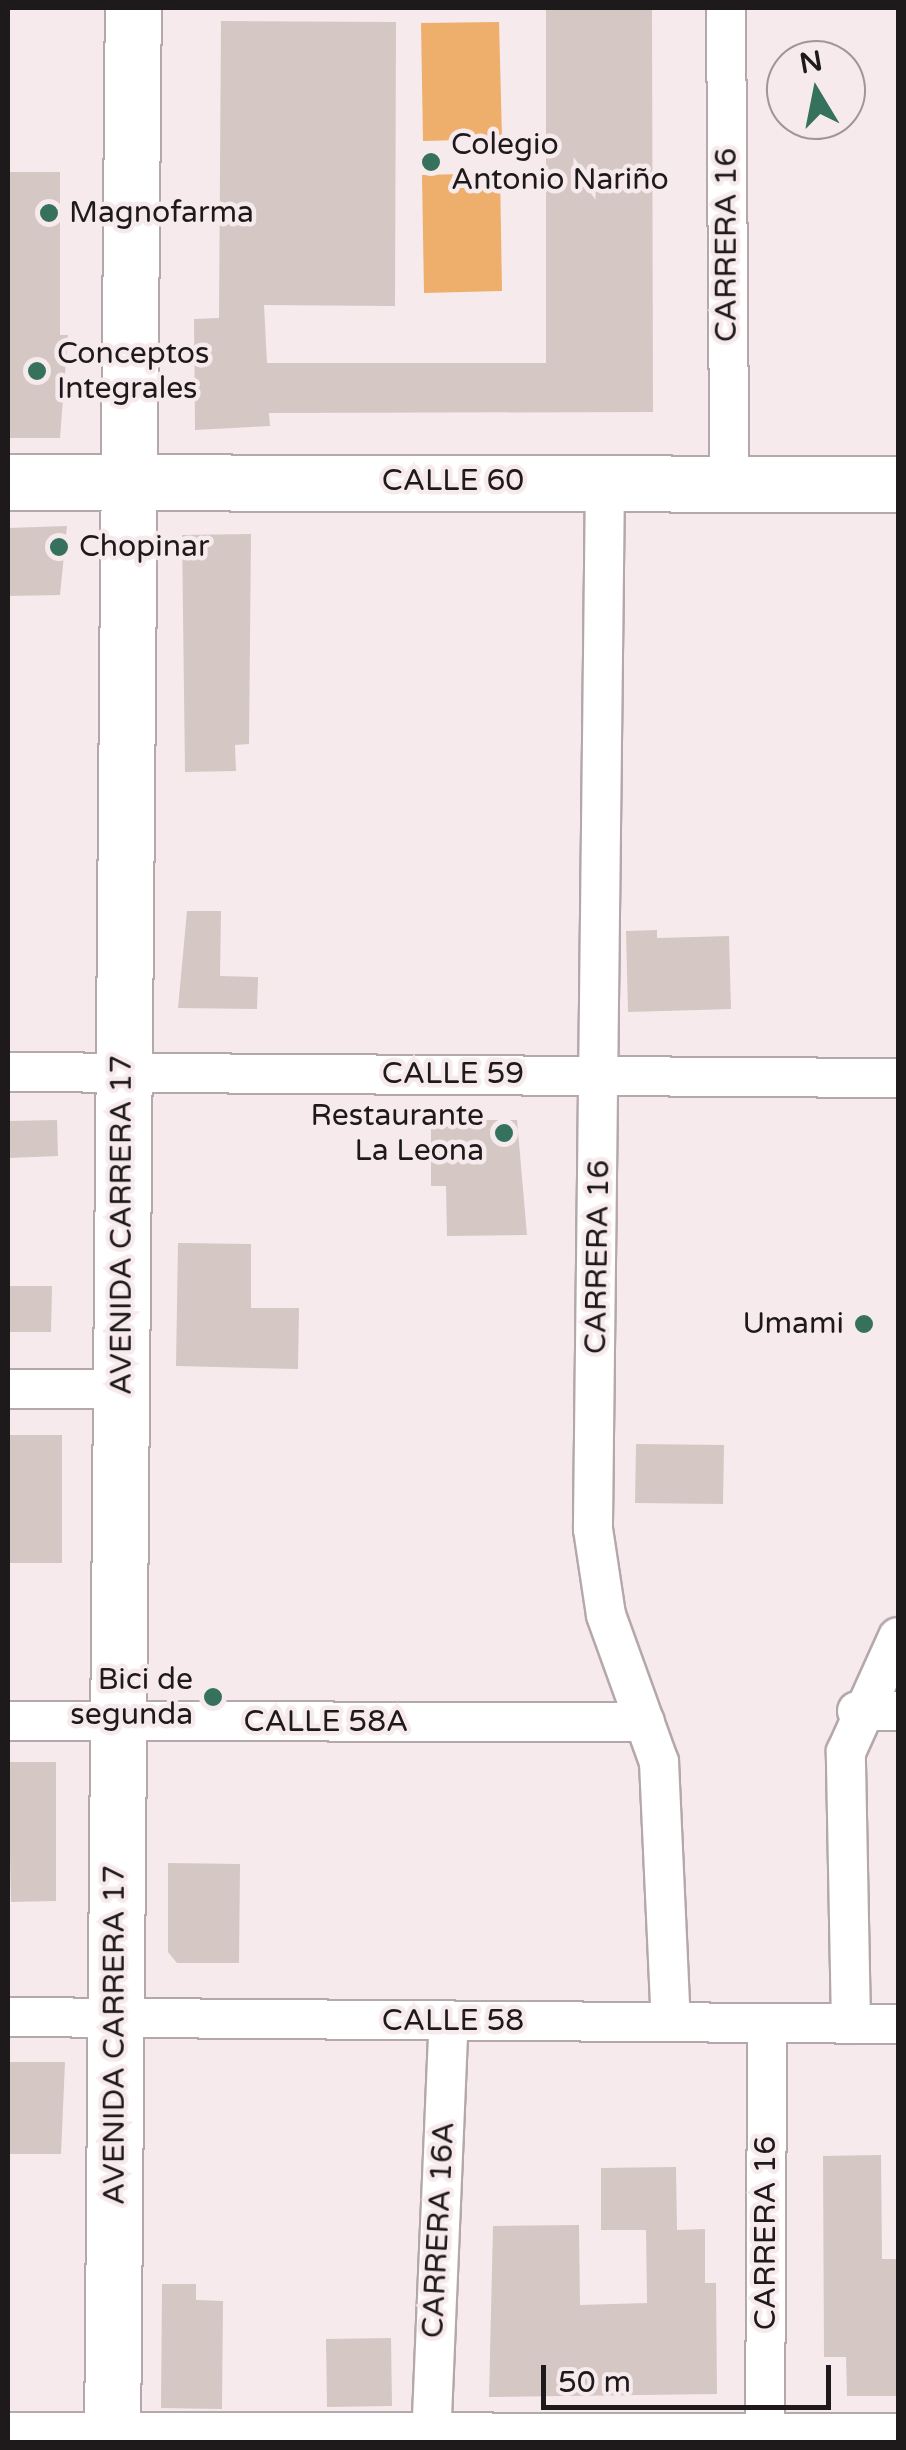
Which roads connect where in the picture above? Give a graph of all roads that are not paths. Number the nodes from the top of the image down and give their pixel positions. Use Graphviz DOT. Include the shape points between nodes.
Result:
graph roads {
  1 [pos="134,8"];
  2 [pos="726,8"];
  3 [pos="605,481"];
  4 [pos="8,482"];
  5 [pos="128,482"];
  6 [pos="729,482"];
  7 [pos="898,484"];
  8 [pos="8,1072"];
  9 [pos="123,1072"];
  10 [pos="601,1075"];
  11 [pos="898,1078"];
  12 [pos="120,1388"];
  13 [pos="8,1389"];
  14 [pos="898,1637"];
  15 [pos="857,1712"];
  16 [pos="898,1712"];
  17 [pos="8,1721"];
  18 [pos="118,1722"];
  19 [pos="645,1722"];
  20 [pos="8,2017"];
  21 [pos="116,2018"];
  22 [pos="449,2020"];
  23 [pos="671,2022"];
  24 [pos="767,2023"];
  25 [pos="851,2024"];
  26 [pos="898,2024"];
  27 [pos="8,2440"];
  28 [pos="431,2440"];
  29 [pos="112,2441"];
  30 [pos="898,2441"];
  31 [pos="765,2442"];
  1 -- 5 [label="main road, AVENIDA CARRERA 17"];
  2 -- 6 [label="street, CARRERA 16"];
  3 -- 5 [label="main road, CALLE 60"];
  3 -- 6 [label="main road, CALLE 60"];
  3 -- 10 [label="street, CARRERA 16"];
  4 -- 5 [label="main road, CALLE 60"];
  5 -- 9 [label="main road, AVENIDA CARRERA 17"];
  6 -- 7 [label="main road, CALLE 60"];
  8 -- 9 [label="street, CALLE 59"];
  9 -- 10 [label="street, CALLE 59"];
  9 -- 12 [label="main road, AVENIDA CARRERA 17"];
  10 -- 11 [label="street, CALLE 59"];
  10 -- 19 [label="street, CARRERA 16" via="594,1528 606,1616"];
  12 -- 13 [label="street"];
  12 -- 18 [label="main road, AVENIDA CARRERA 17"];
  14 -- 15 [label="street"];
  15 -- 16 [label="street"];
  15 -- 25 [label="street" via="846,1752"];
  17 -- 18 [label="street, CALLE 58A"];
  18 -- 19 [label="street, CALLE 58A"];
  18 -- 21 [label="main road, AVENIDA CARRERA 17"];
  19 -- 23 [label="street, CARRERA 16" via="660,1762"];
  20 -- 21 [label="street, CALLE 58"];
  21 -- 22 [label="street, CALLE 58"];
  21 -- 29 [label="main road, AVENIDA CARRERA 17"];
  22 -- 23 [label="street, CALLE 58"];
  22 -- 28 [label="street, CARRERA 16A"];
  23 -- 24 [label="street, CALLE 58"];
  24 -- 25 [label="street, CALLE 58"];
  24 -- 31 [label="street, CARRERA 16"];
  25 -- 26 [label="street, CALLE 58"];
  27 -- 29 [label="main road"];
  28 -- 29 [label="main road"];
  28 -- 31 [label="main road"];
  30 -- 31 [label="main road"];
}
